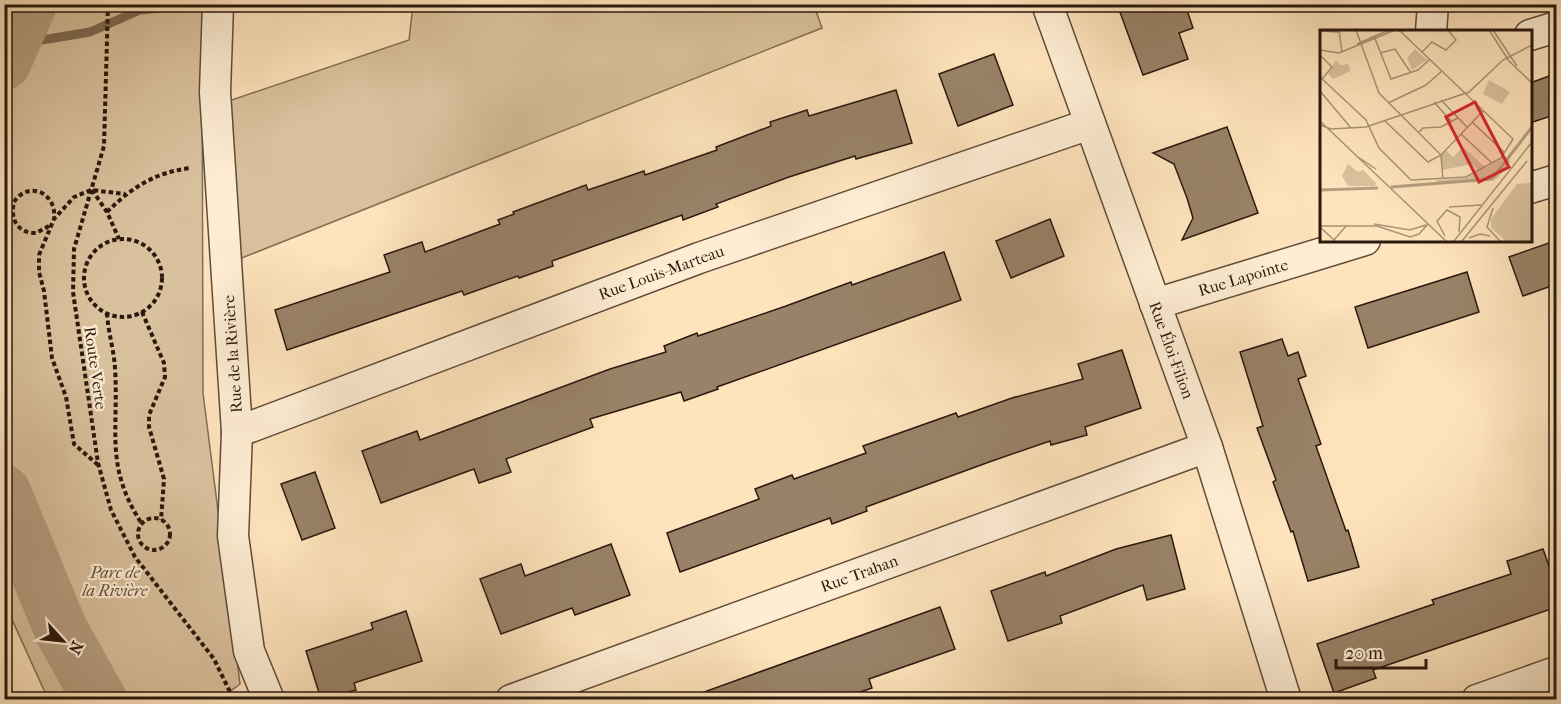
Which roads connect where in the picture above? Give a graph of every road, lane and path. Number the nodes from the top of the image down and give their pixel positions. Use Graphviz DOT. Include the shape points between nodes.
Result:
graph roads {
  1 [pos="108,4"];
  2 [pos="218,4"];
  3 [pos="1047,4"];
  4 [pos="1433,4"];
  5 [pos="1557,27"];
  6 [pos="1431,30"];
  7 [pos="1531,35"];
  8 [pos="1090,124"];
  9 [pos="219,165"];
  10 [pos="1557,180"];
  11 [pos="1531,188"];
  12 [pos="91,190"];
  13 [pos="125,194"];
  14 [pos="107,212"];
  15 [pos="54,219"];
  16 [pos="50,225"];
  17 [pos="119,239"];
  18 [pos="1358,242"];
  19 [pos="1155,304"];
  20 [pos="142,312"];
  21 [pos="107,314"];
  22 [pos="237,432"];
  23 [pos="1207,447"];
  24 [pos="99,466"];
  25 [pos="161,520"];
  26 [pos="142,524"];
  27 [pos="1557,672"];
  28 [pos="234,699"];
  29 [pos="269,699"];
  30 [pos="511,699"];
  31 [pos="1286,699"];
  32 [pos="1476,699"];
  1 -- 12 [label="path, Route Verte" via="104,146"];
  2 -- 9 [label="street, Rue de la Rivière" via="215,92"];
  3 -- 8 [label="street, Rue Éloi-Filion"];
  4 -- 6 [label="street"];
  5 -- 7 [label="street"];
  8 -- 19 [label="street, Rue Éloi-Filion"];
  8 -- 22 [label="street, Rue Louis-Marteau" via="699,258"];
  9 -- 13 [label="path" via="168,171"];
  9 -- 22 [label="street, Rue de la Rivière"];
  10 -- 11 [label="street"];
  12 -- 13 [label="path"];
  12 -- 14 [label="path"];
  12 -- 15 [label="path" via="74,196"];
  12 -- 24 [label="path, Route Verte" via="74,249 73,292"];
  13 -- 14 [label="path"];
  14 -- 17 [label="path"];
  15 -- 16 [label="path"];
  15 -- 16 [label="path" via="50,197 32,190 14,202 12,214 20,229 30,233"];
  16 -- 24 [label="path" via="39,255 39,272 52,358 66,397 74,444"];
  17 -- 20 [label="path" via="148,247 161,269 159,294"];
  17 -- 21 [label="path" via="98,248 84,271 89,297"];
  18 -- 19 [label="street, Rue Lapointe"];
  19 -- 23 [label="street, Rue Éloi-Filion"];
  20 -- 21 [label="path" via="131,316"];
  20 -- 25 [label="path" via="164,363 165,377 149,415 164,479"];
  21 -- 26 [label="path" via="115,367 115,461 127,502"];
  22 -- 29 [label="street, Rue de la Rivière" via="233,536 249,651"];
  23 -- 30 [label="street, Rue Trahan"];
  23 -- 31 [label="street, Rue Éloi-Filion"];
  24 -- 28 [label="path, Route Verte" via="111,510 135,557 214,659"];
  25 -- 26 [label="path" via="151,519"];
  25 -- 26 [label="path" via="169,527 170,538 165,547 155,551 141,544 138,534"];
  27 -- 32 [label="street"];
}
